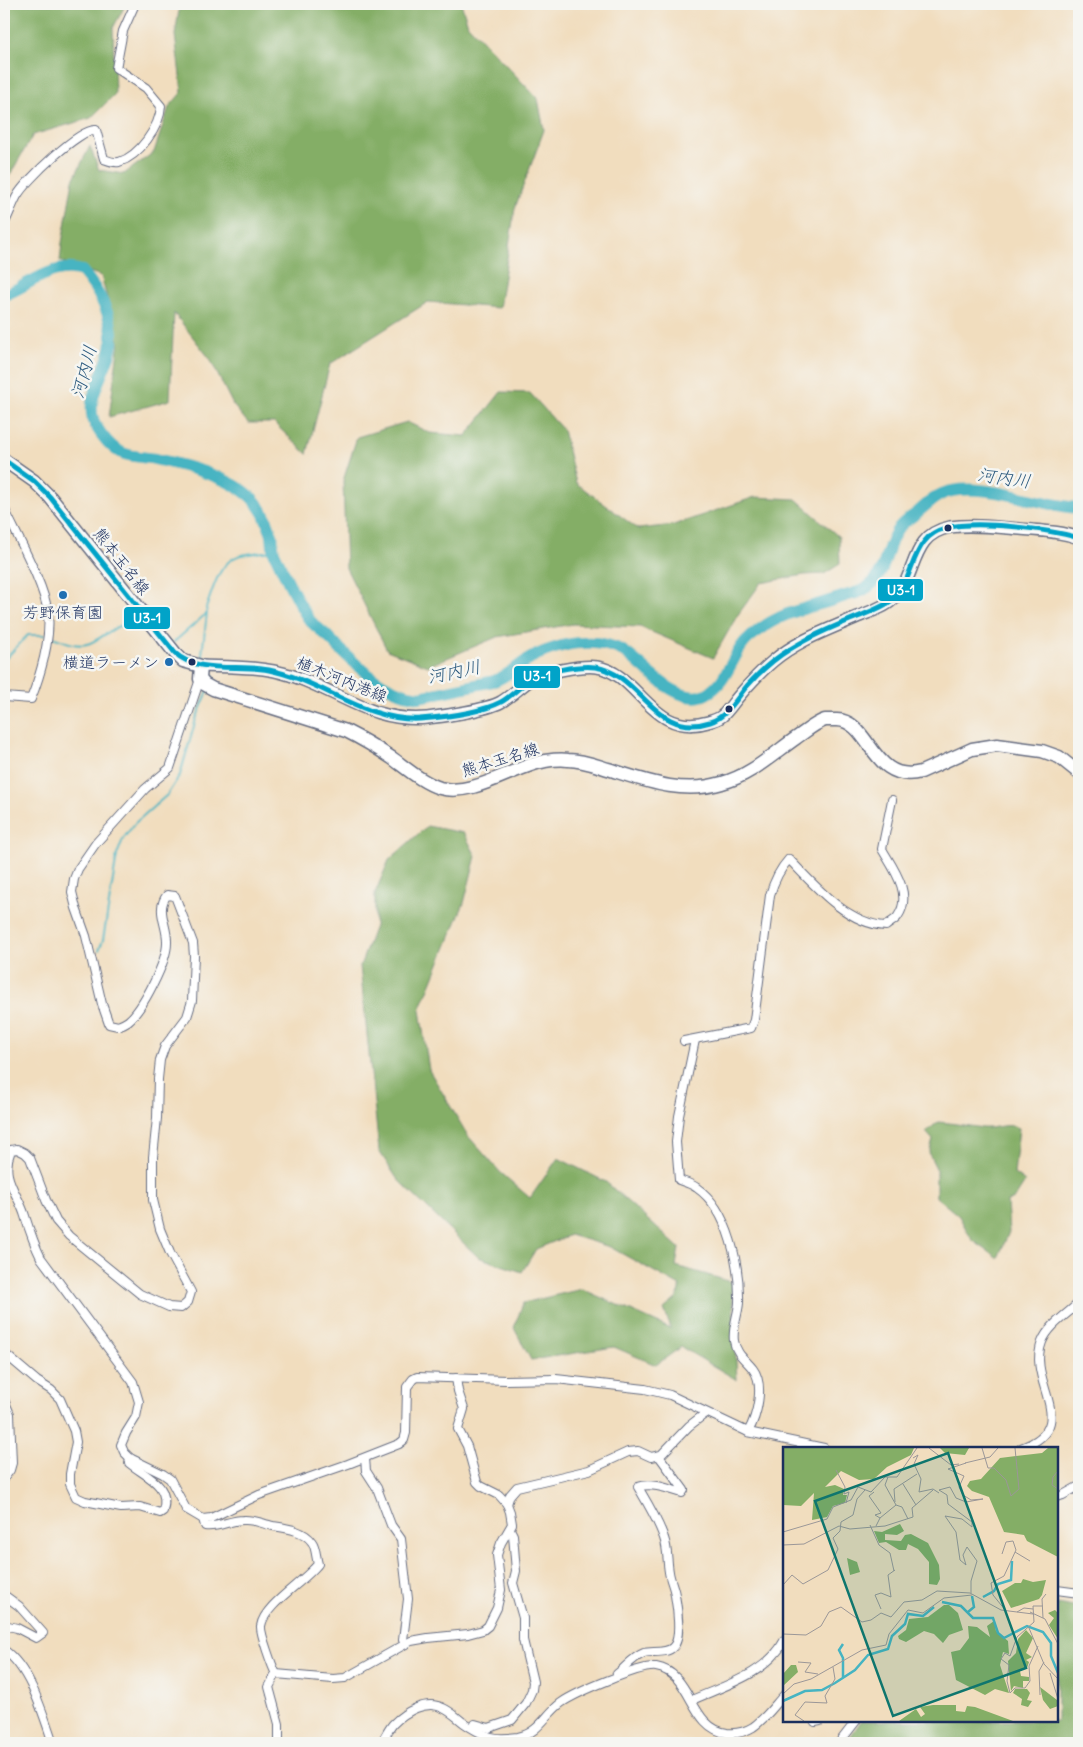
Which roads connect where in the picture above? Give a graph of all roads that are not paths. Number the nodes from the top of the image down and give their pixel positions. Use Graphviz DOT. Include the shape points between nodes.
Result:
graph roads {
  1 [pos="134,4"];
  2 [pos="4,224"];
  3 [pos="4,460"];
  4 [pos="4,508"];
  5 [pos="1079,538"];
  6 [pos="200,672"];
  7 [pos="4,698"];
  8 [pos="1079,773"];
  9 [pos="892,800"];
  10 [pos="695,1040"];
  11 [pos="684,1041"];
  12 [pos="1079,1303"];
  13 [pos="4,1353"];
  14 [pos="456,1378"];
  15 [pos="4,1400"];
  16 [pos="706,1413"];
  17 [pos="748,1432"];
  18 [pos="819,1447"];
  19 [pos="1026,1447"];
  20 [pos="659,1456"];
  21 [pos="130,1458"];
  22 [pos="365,1458"];
  23 [pos="4,1478"];
  24 [pos="1079,1486"];
  25 [pos="1058,1497"];
  26 [pos="508,1504"];
  27 [pos="203,1519"];
  28 [pos="510,1529"];
  29 [pos="1058,1590"];
  30 [pos="1079,1593"];
  31 [pos="4,1595"];
  32 [pos="4,1625"];
  33 [pos="783,1642"];
  34 [pos="404,1644"];
  35 [pos="4,1650"];
  36 [pos="276,1674"];
  37 [pos="615,1678"];
  38 [pos="783,1696"];
  39 [pos="692,1700"];
  40 [pos="855,1722"];
  41 [pos="465,1724"];
  42 [pos="53,1743"];
  43 [pos="279,1743"];
  44 [pos="381,1743"];
  45 [pos="839,1743"];
  1 -- 2 [label="street" via="122,31 116,68 146,88 162,106 156,129 129,157 118,162 104,158 96,130 88,131 30,179 17,196"];
  3 -- 6 [label="main road, 熊本玉名線" via="50,497 175,653"];
  4 -- 7 [label="street" via="41,588 48,613 38,683 30,699"];
  5 -- 6 [label="main road, 植木河内港線" via="1055,532 995,527 949,528 936,532 923,544 893,600 794,645 762,670 722,716 698,724 677,723 665,718 621,679 600,667 571,668 536,677 500,702 482,708 410,719 373,712 271,670"];
  6 -- 8 [label="main road, 熊本玉名線" via="213,689 346,731 440,788 467,788 545,761 568,760 584,761 665,786 702,788 736,778 812,726 826,720 840,720 852,726 886,765 902,773 921,772 967,750 997,745 1042,751 1060,757"];
  6 -- 21 [label="street" via="170,768 145,789 96,843 78,869 72,892 109,1024 118,1026 128,1021 138,1010 158,974 167,943 161,909 167,895 176,896 193,943 192,1001 187,1017 165,1046 160,1060 158,1118 152,1157 153,1200 160,1229 191,1292 188,1302 181,1308 169,1307 140,1294 69,1236 56,1221 30,1158 25,1153 11,1150 7,1159 9,1184 41,1258 133,1382 139,1402 136,1417 121,1446"];
  9 -- 10 [label="street" via="882,849 904,892 898,916 886,926 879,926 850,915 815,887 789,859 774,879 770,895 751,1028"];
  10 -- 11 [label="street"];
  10 -- 17 [label="street" via="676,1142 679,1180 698,1188 716,1209 737,1264 739,1300 734,1339 737,1350 759,1382"];
  12 -- 19 [label="street" via="1049,1330 1042,1341 1039,1366 1055,1407 1055,1420 1052,1431"];
  13 -- 21 [label="street" via="60,1399 76,1442 70,1484 76,1497 121,1508 163,1511 163,1491 129,1463"];
  14 -- 16 [label="street" via="556,1379 645,1389 670,1395"];
  14 -- 22 [label="street" via="413,1379 407,1388 404,1440"];
  14 -- 26 [label="street" via="464,1408 458,1429 470,1456 474,1476 481,1486"];
  15 -- 23 [label="street" via="10,1414 12,1463"];
  16 -- 17 [label="street"];
  16 -- 20 [label="street"];
  17 -- 18 [label="street"];
  20 -- 26 [label="street" via="634,1451 589,1470 518,1487 510,1494"];
  20 -- 37 [label="street" via="684,1490 682,1493 660,1486 638,1487 665,1540 675,1594 677,1640 671,1650 636,1656"];
  21 -- 27 [label="street" via="170,1479 186,1509"];
  22 -- 27 [label="street" via="258,1495"];
  22 -- 34 [label="street" via="366,1471 401,1539 408,1599"];
  24 -- 25 [label="street"];
  26 -- 28 [label="street" via="512,1518"];
  27 -- 36 [label="street" via="205,1526 213,1527 245,1519 264,1523 302,1534 312,1542 318,1564 266,1613 261,1627"];
  28 -- 34 [label="street" via="497,1555 500,1590 497,1608 488,1626 479,1632 416,1639"];
  28 -- 41 [label="street" via="516,1571 513,1583 523,1618 523,1640 532,1690 512,1720 489,1728"];
  29 -- 30 [label="street"];
  31 -- 32 [label="street" via="19,1606 43,1633 36,1638"];
  33 -- 39 [label="street" via="774,1656 756,1669"];
  34 -- 36 [label="street" via="345,1678 333,1680"];
  35 -- 42 [label="street" via="11,1655 31,1686"];
  36 -- 43 [label="street" via="269,1687 279,1724"];
  37 -- 39 [label="street" via="643,1668 663,1669 672,1673"];
  37 -- 41 [label="street" via="567,1699 526,1735 490,1737"];
  38 -- 39 [label="street" via="754,1726 735,1734 707,1724"];
  40 -- 45 [label="street"];
  41 -- 44 [label="street" via="442,1706 429,1704 412,1709 393,1724"];
}
